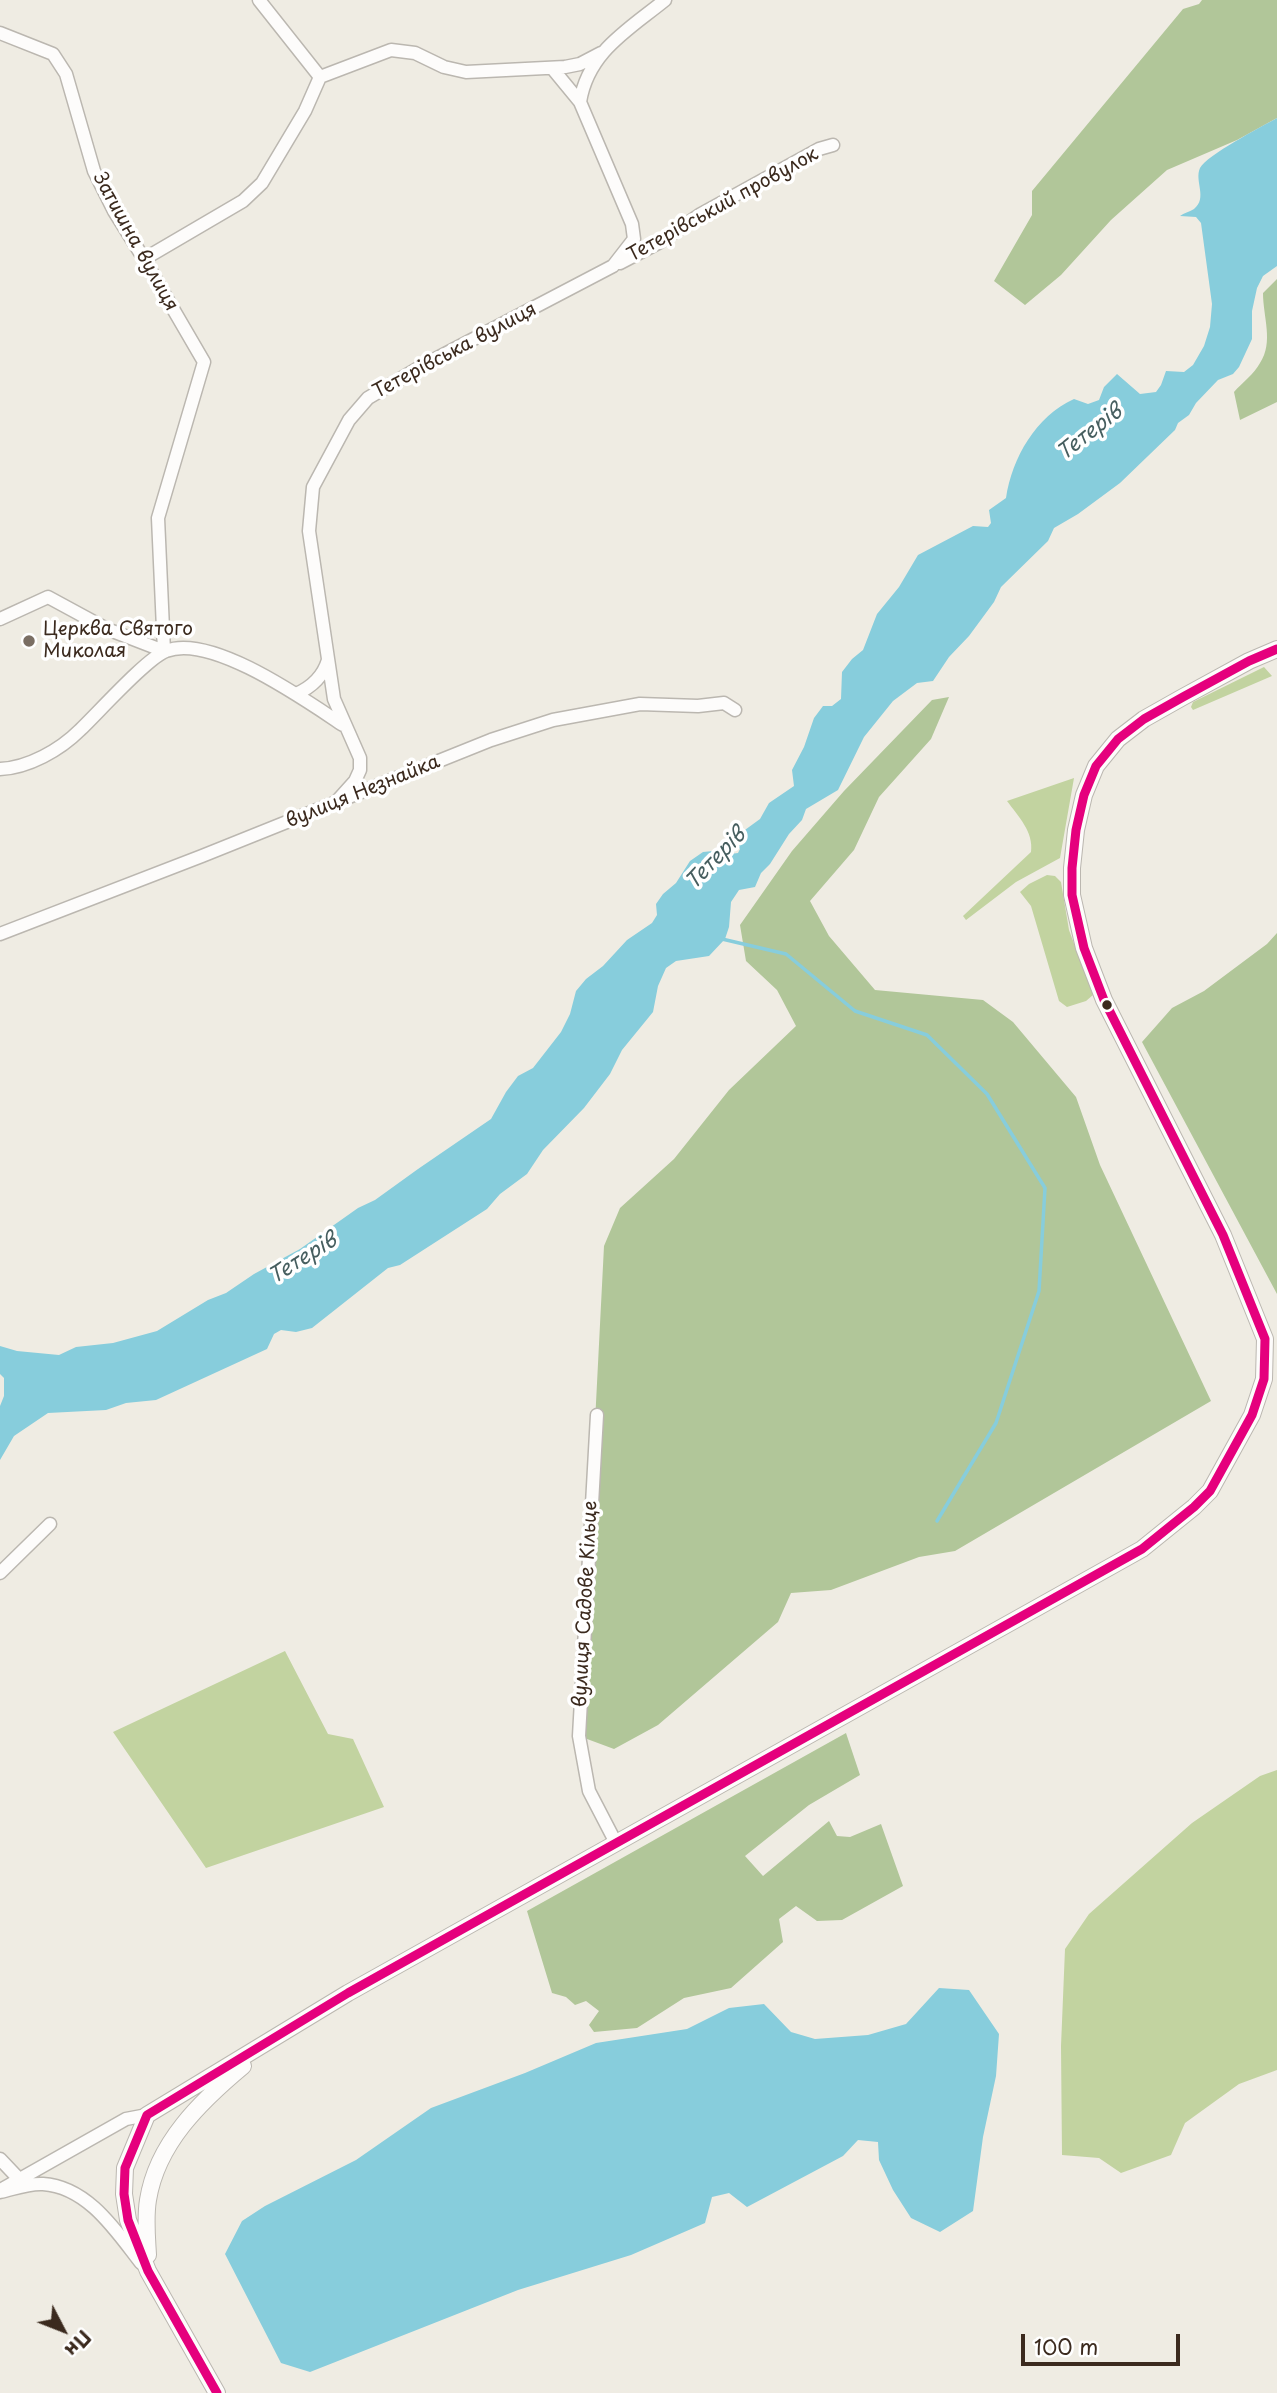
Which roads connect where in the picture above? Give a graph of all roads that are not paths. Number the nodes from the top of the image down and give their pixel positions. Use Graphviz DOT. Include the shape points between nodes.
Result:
graph roads {
  1 [pos="259,0"];
  2 [pos="665,0"];
  3 [pos="0,33"];
  4 [pos="601,53"];
  5 [pos="552,68"];
  6 [pos="320,77"];
  7 [pos="580,102"];
  8 [pos="833,145"];
  9 [pos="632,224"];
  10 [pos="646,249"];
  11 [pos="144,258"];
  12 [pos="613,266"];
  13 [pos="0,619"];
  14 [pos="1277,649"];
  15 [pos="164,651"];
  16 [pos="328,660"];
  17 [pos="296,694"];
  18 [pos="735,710"];
  19 [pos="344,725"];
  20 [pos="0,769"];
  21 [pos="337,801"];
  22 [pos="0,933"];
  23 [pos="597,1415"];
  24 [pos="50,1524"];
  25 [pos="0,1573"];
  26 [pos="617,1843"];
  27 [pos="292,2028"];
  28 [pos="146,2115"];
  29 [pos="0,2159"];
  30 [pos="19,2179"];
  31 [pos="0,2191"];
  32 [pos="148,2271"];
  33 [pos="217,2393"];
  1 -- 6 [label="street"];
  2 -- 4 [label="street"];
  3 -- 11 [label="street, Затишна вулиця" via="53,54 66,74 94,171"];
  4 -- 5 [label="street" via="580,64"];
  4 -- 7 [label="street" via="587,76"];
  5 -- 6 [label="street" via="466,72 415,53 391,50"];
  5 -- 7 [label="street"];
  6 -- 11 [label="street" via="262,183 243,201"];
  7 -- 9 [label="street"];
  8 -- 10 [label="street, Тетерівський провулок" via="701,214"];
  9 -- 10 [label="street"];
  9 -- 12 [label="street, Тетерівська вулиця" via="632,243"];
  10 -- 12 [label="street, Тетерівський провулок"];
  11 -- 15 [label="street, Затишна вулиця" via="204,362 158,518"];
  12 -- 16 [label="street, Тетерівська вулиця" via="380,389 349,420 313,487 310,509 309,531"];
  13 -- 15 [label="street" via="48,597 107,629"];
  14 -- 26 [label="street" via="1144,719 1104,753 1084,795 1072,868 1078,926 1095,979 1223,1235 1265,1339 1264,1379 1252,1415 1210,1491 1142,1549"];
  15 -- 17 [label="street" via="205,649"];
  15 -- 20 [label="street" via="72,738 25,764"];
  16 -- 17 [label="street" via="317,680"];
  16 -- 19 [label="street, Тетерівська вулиця"];
  17 -- 19 [label="street"];
  18 -- 21 [label="street, вулиця Незнайка" via="724,704 640,704 553,720"];
  19 -- 21 [label="street, Тетерівська вулиця" via="360,758 360,770 350,790"];
  21 -- 22 [label="street, вулиця Незнайка"];
  23 -- 26 [label="street, вулиця Садове Кільце" via="579,1736 589,1791"];
  24 -- 25 [label="street"];
  26 -- 27 [label="street"];
  27 -- 28 [label="street"];
  27 -- 32 [label="street" via="205,2099 168,2146 148,2201"];
  28 -- 30 [label="street" via="126,2119"];
  28 -- 32 [label="street" via="125,2168 124,2194 128,2220"];
  29 -- 30 [label="street"];
  30 -- 31 [label="street"];
  31 -- 32 [label="street" via="45,2184 89,2202"];
  32 -- 33 [label="street"];
}
